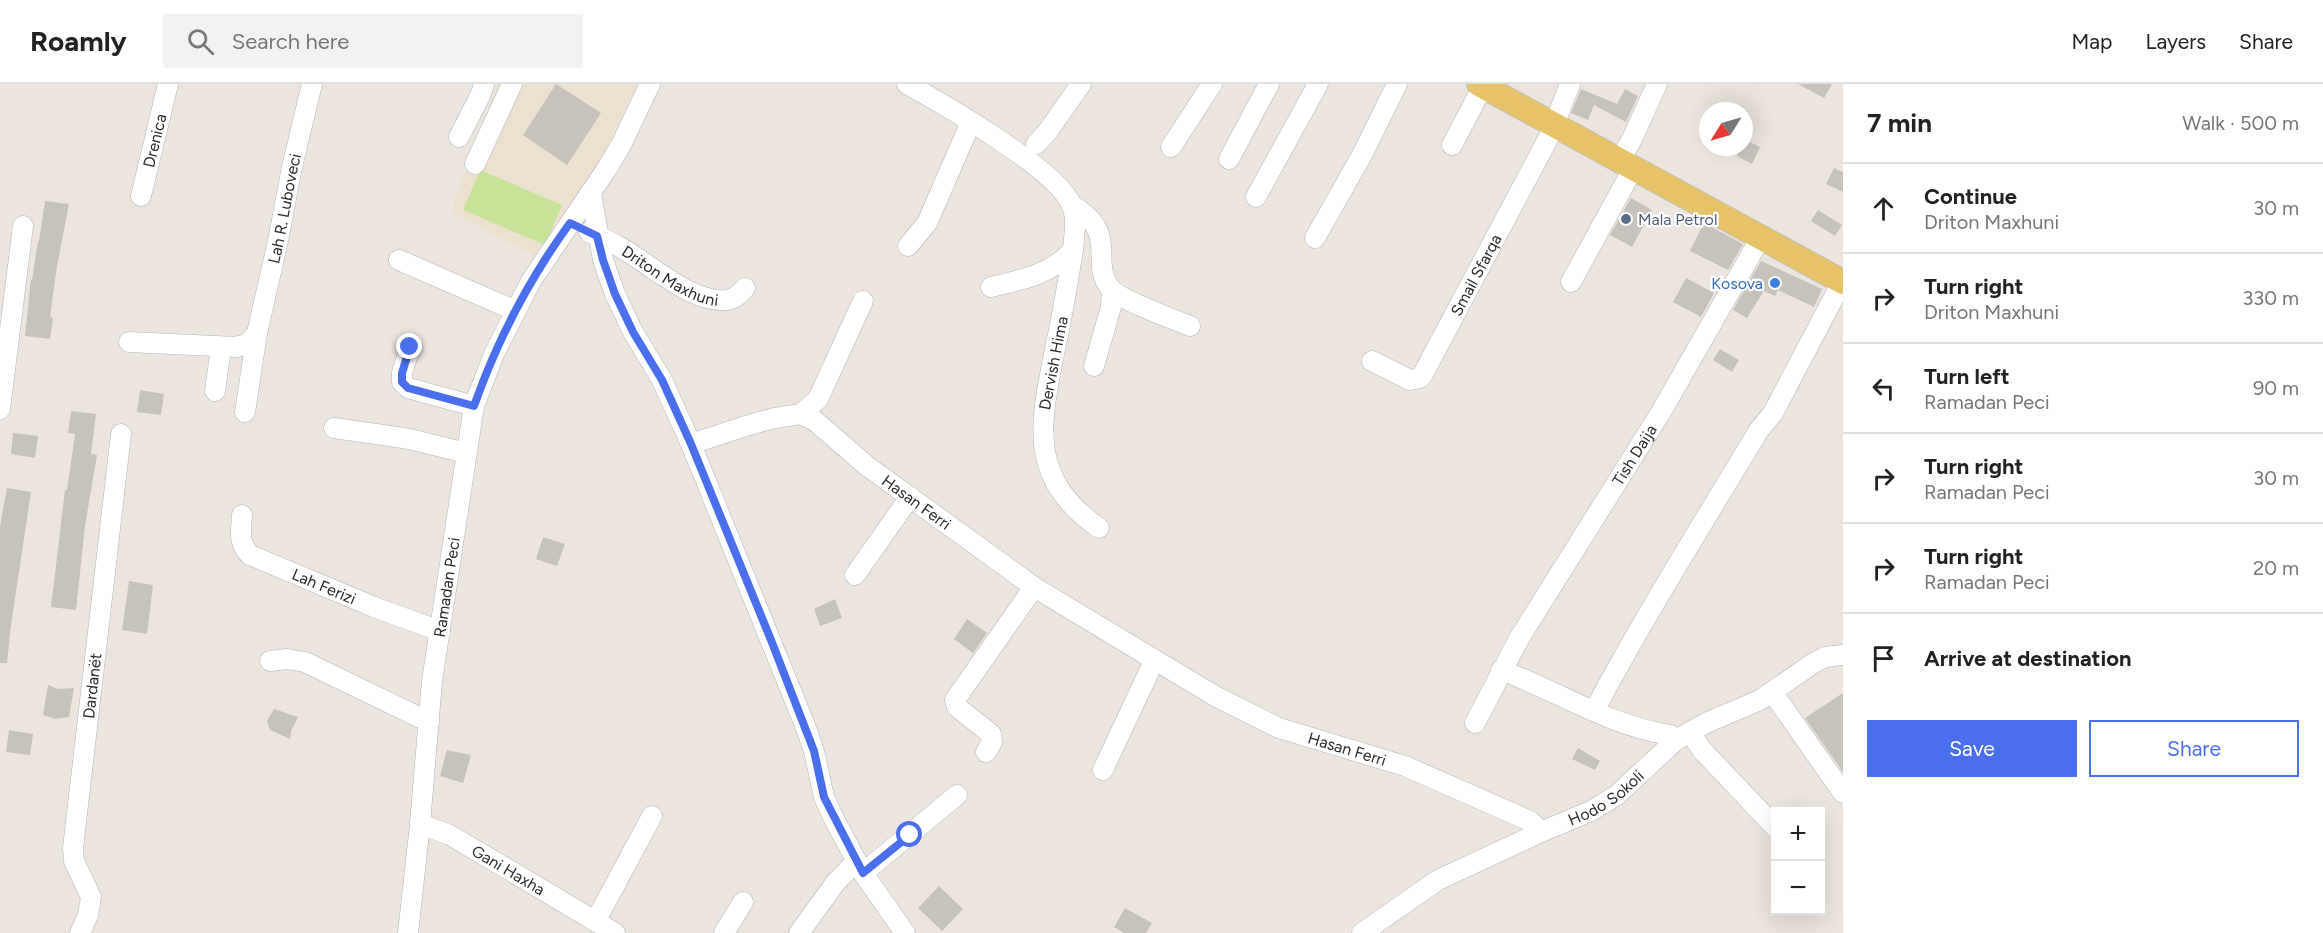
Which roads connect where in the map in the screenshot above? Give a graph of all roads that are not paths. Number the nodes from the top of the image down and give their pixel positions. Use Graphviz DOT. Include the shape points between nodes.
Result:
graph roads {
  1 [pos="168,84"];
  2 [pos="312,84"];
  3 [pos="484,84"];
  4 [pos="512,84"];
  5 [pos="650,84"];
  6 [pos="907,84"];
  7 [pos="1081,84"];
  8 [pos="1091,84"];
  9 [pos="1212,84"];
  10 [pos="1269,84"];
  11 [pos="1318,84"];
  12 [pos="1397,84"];
  13 [pos="1570,84"];
  14 [pos="1657,84"];
  15 [pos="1481,85"];
  16 [pos="971,122"];
  17 [pos="1555,124"];
  18 [pos="1058,135"];
  19 [pos="459,137"];
  20 [pos="1036,144"];
  21 [pos="1452,145"];
  22 [pos="1171,147"];
  23 [pos="1229,159"];
  24 [pos="475,164"];
  25 [pos="1627,164"];
  26 [pos="591,194"];
  27 [pos="141,196"];
  28 [pos="1256,197"];
  29 [pos="1072,205"];
  30 [pos="570,223"];
  31 [pos="23,226"];
  32 [pos="597,236"];
  33 [pos="1761,237"];
  34 [pos="1315,238"];
  35 [pos="908,246"];
  36 [pos="1072,250"];
  37 [pos="399,260"];
  38 [pos="1571,282"];
  39 [pos="1842,282"];
  40 [pos="745,288"];
  41 [pos="991,288"];
  42 [pos="1112,291"];
  43 [pos="863,301"];
  44 [pos="516,311"];
  45 [pos="1190,326"];
  46 [pos="256,333"];
  47 [pos="129,342"];
  48 [pos="410,347"];
  49 [pos="221,348"];
  50 [pos="1372,361"];
  51 [pos="1094,366"];
  52 [pos="215,392"];
  53 [pos="474,406"];
  54 [pos="0,409"];
  55 [pos="245,412"];
  56 [pos="801,414"];
  57 [pos="333,428"];
  58 [pos="121,434"];
  59 [pos="691,444"];
  60 [pos="466,453"];
  61 [pos="910,497"];
  62 [pos="242,515"];
  63 [pos="1099,528"];
  64 [pos="855,575"];
  65 [pos="1034,587"];
  66 [pos="440,631"];
  67 [pos="1843,655"];
  68 [pos="270,661"];
  69 [pos="1154,661"];
  70 [pos="1501,670"];
  71 [pos="1773,693"];
  72 [pos="1593,711"];
  73 [pos="429,722"];
  74 [pos="1474,723"];
  75 [pos="1683,736"];
  76 [pos="986,752"];
  77 [pos="1102,770"];
  78 [pos="1843,793"];
  79 [pos="957,795"];
  80 [pos="652,816"];
  81 [pos="1771,823"];
  82 [pos="420,824"];
  83 [pos="1541,832"];
  84 [pos="860,867"];
  85 [pos="743,902"];
  86 [pos="596,920"];
  87 [pos="80,933"];
  88 [pos="408,933"];
  89 [pos="615,933"];
  90 [pos="723,933"];
  91 [pos="799,933"];
  92 [pos="904,933"];
  93 [pos="1362,933"];
  1 -- 27 [label="street, Drenica"];
  2 -- 46 [label="street, Lah R. Luboveci"];
  3 -- 19 [label="street"];
  4 -- 24 [label="street"];
  5 -- 26 [label="street, Ramadan Peci" via="621,145"];
  6 -- 16 [label="street"];
  7 -- 20 [label="street"];
  8 -- 18 [label="street"];
  9 -- 22 [label="street"];
  10 -- 23 [label="street"];
  11 -- 28 [label="street"];
  12 -- 34 [label="street"];
  13 -- 17 [label="street"];
  14 -- 25 [label="street" via="1632,139"];
  15 -- 17 [label="main road"];
  15 -- 21 [label="street"];
  16 -- 29 [label="street" via="1048,176"];
  16 -- 35 [label="street" via="927,223"];
  17 -- 25 [label="main road"];
  17 -- 50 [label="street, Smail Sfarqa" via="1420,378 1410,380"];
  25 -- 33 [label="main road"];
  25 -- 38 [label="street"];
  26 -- 30 [label="street, Ramadan Peci"];
  26 -- 32 [label="street, Driton Maxhuni"];
  29 -- 36 [label="street, Dervish Hima"];
  29 -- 42 [label="street" via="1092,220 1098,230 1104,277"];
  30 -- 32 [label="street, Driton Maxhuni"];
  30 -- 44 [label="street, Ramadan Peci" via="536,272"];
  31 -- 54 [label="street"];
  32 -- 40 [label="street, Driton Maxhuni" via="680,286 707,297 726,300 738,296"];
  32 -- 59 [label="street, Driton Maxhuni" via="615,294 662,380"];
  33 -- 39 [label="main road"];
  33 -- 70 [label="street, Tish Daija" via="1660,412"];
  36 -- 41 [label="street" via="1063,261 1044,271"];
  36 -- 63 [label="street, Dervish Hima" via="1046,387 1044,450 1059,490"];
  37 -- 44 [label="street"];
  39 -- 72 [label="street" via="1773,413 1672,572"];
  42 -- 45 [label="street"];
  42 -- 51 [label="street"];
  43 -- 56 [label="street" via="818,399"];
  44 -- 53 [label="street, Ramadan Peci"];
  46 -- 49 [label="street" via="247,344"];
  46 -- 55 [label="street, Lah R. Luboveci"];
  47 -- 49 [label="street"];
  48 -- 53 [label="street" via="402,373 402,382 408,388"];
  49 -- 52 [label="street"];
  53 -- 60 [label="street, Ramadan Peci"];
  56 -- 59 [label="street" via="766,420"];
  56 -- 61 [label="street, Hasan Ferri"];
  57 -- 60 [label="street" via="410,439"];
  58 -- 87 [label="street, Dardanët" via="73,848 74,861 91,897"];
  59 -- 84 [label="street, Driton Maxhuni" via="806,728 824,797"];
  60 -- 66 [label="street, Ramadan Peci"];
  61 -- 64 [label="street"];
  61 -- 65 [label="street, Hasan Ferri"];
  62 -- 66 [label="street, Lah Ferizi" via="240,538 250,555"];
  65 -- 69 [label="street, Hasan Ferri"];
  65 -- 76 [label="street" via="955,700 957,707 991,734 992,742"];
  66 -- 73 [label="street, Ramadan Peci"];
  67 -- 71 [label="street, Hodo Sokoli" via="1812,663"];
  68 -- 73 [label="street" via="305,662"];
  69 -- 77 [label="street"];
  69 -- 83 [label="street, Hasan Ferri" via="1279,729 1405,766 1521,816"];
  70 -- 72 [label="street"];
  70 -- 74 [label="street, Tish Daija"];
  71 -- 75 [label="street, Hodo Sokoli"];
  71 -- 78 [label="street"];
  72 -- 75 [label="street" via="1624,724"];
  73 -- 82 [label="street, Ramadan Peci"];
  75 -- 81 [label="street" via="1702,750"];
  75 -- 83 [label="street, Hodo Sokoli" via="1617,795 1592,811"];
  79 -- 84 [label="street"];
  80 -- 86 [label="street"];
  82 -- 86 [label="street, Gani Haxha" via="450,835"];
  82 -- 88 [label="street, Ramadan Peci"];
  83 -- 93 [label="street, Hodo Sokoli" via="1438,880"];
  84 -- 91 [label="street" via="836,882"];
  84 -- 92 [label="street, Driton Maxhuni"];
  85 -- 90 [label="street"];
  86 -- 89 [label="street, Gani Haxha"];
}
